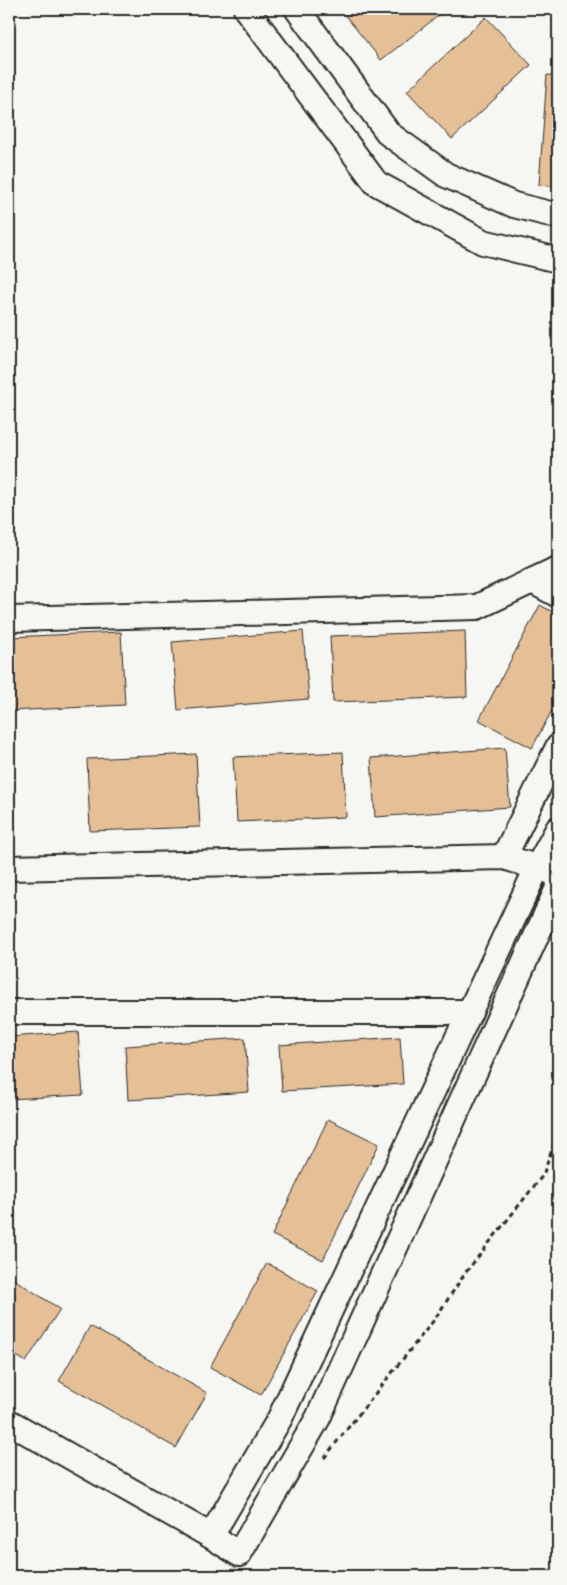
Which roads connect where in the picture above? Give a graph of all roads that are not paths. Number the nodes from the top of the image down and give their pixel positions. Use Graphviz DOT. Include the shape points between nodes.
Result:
graph roads {
  1 [pos="246,9"];
  2 [pos="297,9"];
  3 [pos="558,216"];
  4 [pos="558,260"];
  5 [pos="558,570"];
  6 [pos="532,581"];
  7 [pos="558,594"];
  8 [pos="10,619"];
  9 [pos="558,747"];
  10 [pos="558,829"];
  11 [pos="504,857"];
  12 [pos="9,868"];
  13 [pos="547,871"];
  14 [pos="558,888"];
  15 [pos="9,1012"];
  16 [pos="470,1012"];
  17 [pos="9,1422"];
  18 [pos="211,1536"];
  1 -- 4 [label="street" via="376,183 484,242"];
  2 -- 3 [label="street" via="389,134 446,175 514,204"];
  5 -- 6 [label="street"];
  6 -- 7 [label="street"];
  6 -- 8 [label="street" via="477,607"];
  9 -- 11 [label="street"];
  10 -- 13 [label="street"];
  11 -- 12 [label="street"];
  11 -- 13 [label="street"];
  13 -- 16 [label="street"];
  14 -- 18 [label="street" via="318,1418 239,1554"];
  15 -- 16 [label="street"];
  16 -- 18 [label="street" via="280,1418"];
  17 -- 18 [label="street"];
}
